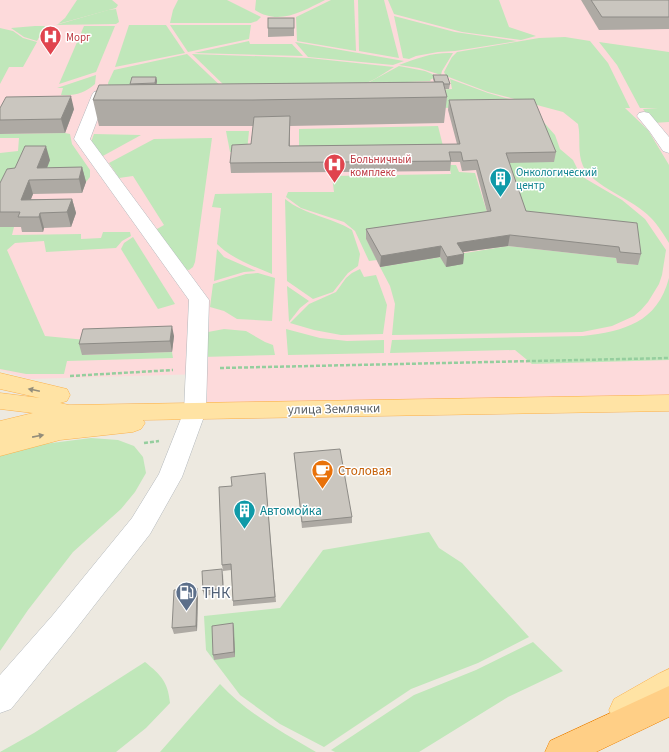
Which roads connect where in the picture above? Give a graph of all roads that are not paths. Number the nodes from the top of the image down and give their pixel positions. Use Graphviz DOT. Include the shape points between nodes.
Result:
graph roads {
  1 [pos="131,95"];
  2 [pos="644,116"];
  3 [pos="669,148"];
  4 [pos="0,381"];
  5 [pos="0,401"];
  6 [pos="669,403"];
  7 [pos="189,411"];
  8 [pos="69,413"];
  9 [pos="0,430"];
  10 [pos="0,447"];
  11 [pos="669,684"];
  12 [pos="0,698"];
  13 [pos="669,700"];
  14 [pos="554,752"];
  15 [pos="561,752"];
  1 -- 7 [label="lane" via="99,95 82,139 199,300 196,369"];
  2 -- 3 [label="lane"];
  7 -- 4 [label="main road, one-way" via="71,398"];
  5 -- 8 [label="main road, улица Землячки"];
  6 -- 7 [label="main road, улица Землячки"];
  7 -- 8 [label="main road, улица Землячки"];
  10 -- 7 [label="main road, one-way" via="70,430 118,427"];
  7 -- 12 [label="lane" via="170,477 140,526 62,625"];
  8 -- 9 [label="main road"];
  11 -- 14 [label="main road"];
  13 -- 15 [label="highway"];
}
